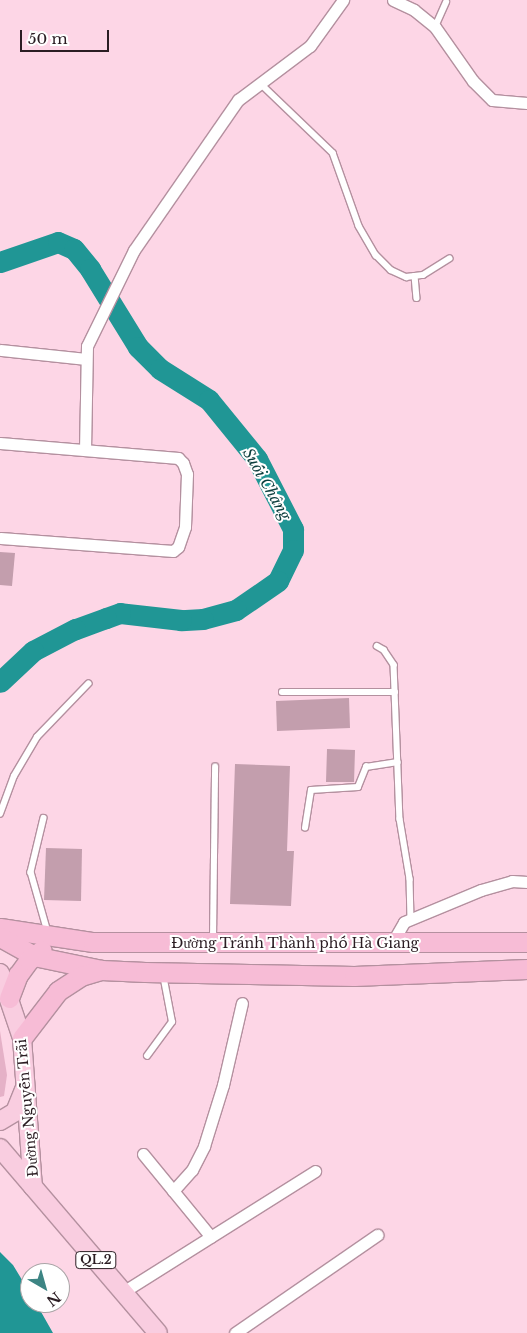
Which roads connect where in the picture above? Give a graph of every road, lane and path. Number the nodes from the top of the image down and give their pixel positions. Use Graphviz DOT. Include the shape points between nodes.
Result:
graph roads {
  1 [pos="344,0"];
  2 [pos="392,0"];
  3 [pos="446,2"];
  4 [pos="435,27"];
  5 [pos="260,83"];
  6 [pos="527,103"];
  7 [pos="449,259"];
  8 [pos="415,276"];
  9 [pos="417,298"];
  10 [pos="0,350"];
  11 [pos="86,359"];
  12 [pos="0,443"];
  13 [pos="84,450"];
  14 [pos="0,538"];
  15 [pos="377,646"];
  16 [pos="88,684"];
  17 [pos="282,692"];
  18 [pos="395,692"];
  19 [pos="398,762"];
  20 [pos="215,767"];
  21 [pos="0,814"];
  22 [pos="44,818"];
  23 [pos="305,828"];
  24 [pos="527,882"];
  25 [pos="411,919"];
  26 [pos="0,928"];
  27 [pos="0,937"];
  28 [pos="56,938"];
  29 [pos="527,942"];
  30 [pos="392,943"];
  31 [pos="212,944"];
  32 [pos="34,956"];
  33 [pos="527,969"];
  34 [pos="102,970"];
  35 [pos="0,973"];
  36 [pos="163,973"];
  37 [pos="390,974"];
  38 [pos="10,998"];
  39 [pos="242,1003"];
  40 [pos="22,1038"];
  41 [pos="147,1056"];
  42 [pos="25,1090"];
  43 [pos="0,1121"];
  44 [pos="0,1148"];
  45 [pos="143,1154"];
  46 [pos="315,1172"];
  47 [pos="33,1187"];
  48 [pos="173,1190"];
  49 [pos="377,1235"];
  50 [pos="211,1236"];
  51 [pos="122,1292"];
  52 [pos="158,1333"];
  53 [pos="235,1333"];
  1 -- 5 [label="street" via="310,46"];
  2 -- 4 [label="street" via="414,10"];
  3 -- 4 [label="lane"];
  4 -- 6 [label="street" via="473,81 492,100 502,104"];
  5 -- 8 [label="lane" via="333,153 360,226 376,255 399,275"];
  5 -- 11 [label="street" via="238,100 134,250 87,346"];
  7 -- 8 [label="lane" via="430,272"];
  8 -- 9 [label="lane"];
  10 -- 11 [label="street"];
  11 -- 13 [label="street"];
  12 -- 13 [label="street"];
  13 -- 14 [label="street" via="181,460 187,474 185,527 178,547 164,552"];
  15 -- 18 [label="lane" via="384,650 394,665"];
  16 -- 21 [label="lane" via="38,737 14,776"];
  17 -- 18 [label="lane"];
  18 -- 19 [label="lane"];
  19 -- 23 [label="lane" via="366,767 358,787 311,790"];
  19 -- 25 [label="lane" via="400,819 410,879"];
  20 -- 31 [label="lane"];
  22 -- 28 [label="lane" via="31,872"];
  24 -- 25 [label="street" via="512,880"];
  25 -- 30 [label="street" via="399,927"];
  26 -- 28 [label="highway, Đường Tránh Thành phố Hà Giang"];
  27 -- 32 [label="highway"];
  28 -- 31 [label="highway, Đường Tránh Thành phố Hà Giang"];
  28 -- 32 [label="highway"];
  29 -- 30 [label="highway, Đường Tránh Thành phố Hà Giang"];
  30 -- 31 [label="highway, Đường Tránh Thành phố Hà Giang"];
  30 -- 37 [label="highway"];
  32 -- 34 [label="highway"];
  32 -- 38 [label="highway" via="18,975"];
  33 -- 37 [label="highway"];
  34 -- 36 [label="highway"];
  34 -- 40 [label="highway" via="81,976 58,991"];
  35 -- 38 [label="main road, Đường Nguyễn Trãi"];
  36 -- 37 [label="highway"];
  36 -- 41 [label="lane" via="172,1022"];
  38 -- 40 [label="main road, Đường Nguyễn Trãi"];
  39 -- 48 [label="street" via="204,1146 192,1170"];
  40 -- 42 [label="main road, Đường Nguyễn Trãi"];
  42 -- 43 [label="main road" via="15,1112"];
  42 -- 47 [label="main road, Đường Nguyễn Trãi"];
  44 -- 47 [label="main road, Đường Nguyễn Trãi / QL.2"];
  45 -- 48 [label="street"];
  46 -- 50 [label="street"];
  47 -- 51 [label="main road, Đường Nguyễn Trãi / QL.2"];
  48 -- 50 [label="street"];
  49 -- 53 [label="street"];
  50 -- 51 [label="street"];
  51 -- 52 [label="main road, Đường Nguyễn Trãi / QL.2"];
}
